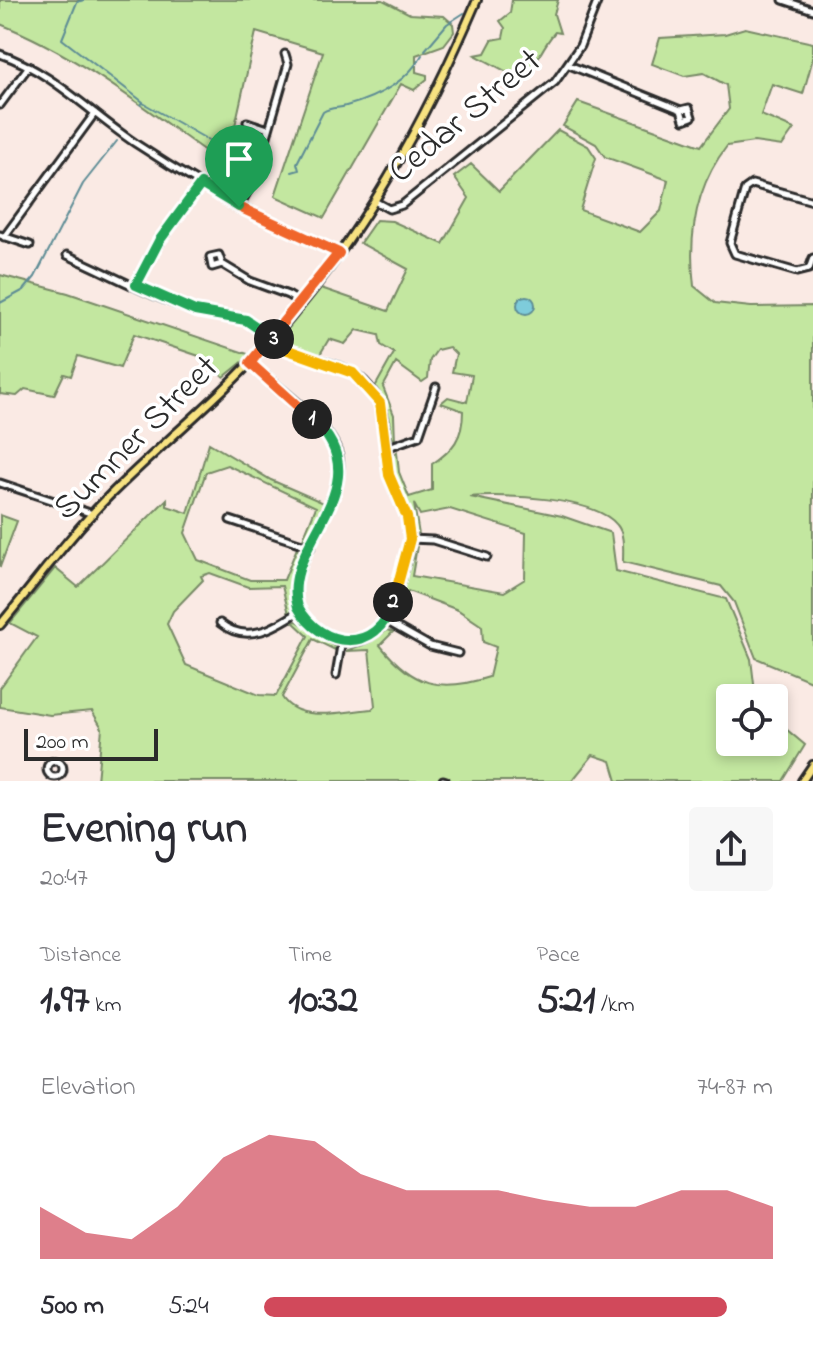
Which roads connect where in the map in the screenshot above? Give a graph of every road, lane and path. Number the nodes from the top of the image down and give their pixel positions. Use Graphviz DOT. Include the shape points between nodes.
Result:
graph roads {
  1 [pos="477,0"];
  2 [pos="598,0"];
  3 [pos="783,0"];
  4 [pos="813,10"];
  5 [pos="0,54"];
  6 [pos="285,54"];
  7 [pos="569,65"];
  8 [pos="29,66"];
  9 [pos="0,105"];
  10 [pos="681,110"];
  11 [pos="95,113"];
  12 [pos="247,122"];
  13 [pos="268,129"];
  14 [pos="201,184"];
  15 [pos="813,201"];
  16 [pos="376,202"];
  17 [pos="239,207"];
  18 [pos="2,236"];
  19 [pos="30,245"];
  20 [pos="339,253"];
  21 [pos="67,255"];
  22 [pos="813,258"];
  23 [pos="222,264"];
  24 [pos="136,285"];
  25 [pos="301,303"];
  26 [pos="273,338"];
  27 [pos="250,363"];
  28 [pos="436,387"];
  29 [pos="386,448"];
  30 [pos="0,483"];
  31 [pos="93,514"];
  32 [pos="230,520"];
  33 [pos="410,539"];
  34 [pos="311,547"];
  35 [pos="487,557"];
  36 [pos="300,611"];
  37 [pos="386,621"];
  38 [pos="220,623"];
  39 [pos="0,625"];
  40 [pos="342,640"];
  41 [pos="458,653"];
  42 [pos="336,675"];
  43 [pos="813,765"];
  44 [pos="802,781"];
  1 -- 16 [label="main road, Sumner Street" via="431,104"];
  2 -- 7 [label="street, Cedar Street"];
  3 -- 4 [label="street"];
  5 -- 8 [label="street"];
  6 -- 13 [label="street" via="288,64"];
  7 -- 10 [label="street"];
  7 -- 16 [label="street, Cedar Street" via="491,137 402,205 389,209"];
  8 -- 9 [label="street"];
  8 -- 11 [label="street"];
  11 -- 14 [label="street"];
  11 -- 18 [label="street"];
  12 -- 13 [label="street"];
  13 -- 17 [label="street" via="255,178"];
  14 -- 17 [label="street"];
  14 -- 24 [label="street" via="159,241"];
  15 -- 22 [label="street" via="752,184 745,189 730,243 735,254 797,272 809,269"];
  16 -- 20 [label="main road, Sumner Street"];
  17 -- 20 [label="street"];
  18 -- 19 [label="street"];
  20 -- 25 [label="main road, Sumner Street"];
  21 -- 24 [label="street"];
  23 -- 25 [label="street"];
  24 -- 26 [label="street" via="195,311 246,320"];
  25 -- 26 [label="main road, Sumner Street"];
  26 -- 27 [label="main road, Sumner Street"];
  26 -- 29 [label="street" via="288,350 346,369 364,382 383,411"];
  27 -- 31 [label="main road, Sumner Street"];
  27 -- 34 [label="street" via="326,432 338,452 339,468"];
  28 -- 29 [label="street" via="419,436"];
  29 -- 33 [label="street"];
  30 -- 31 [label="street"];
  31 -- 39 [label="main road, Sumner Street"];
  32 -- 34 [label="street"];
  33 -- 35 [label="street" via="433,540"];
  33 -- 37 [label="street"];
  34 -- 36 [label="street" via="295,585"];
  36 -- 38 [label="street" via="264,632 234,631"];
  36 -- 40 [label="street" via="316,627"];
  37 -- 40 [label="street" via="367,638"];
  37 -- 41 [label="street" via="424,644"];
  40 -- 42 [label="street"];
  43 -- 44 [label="main road"];
}
